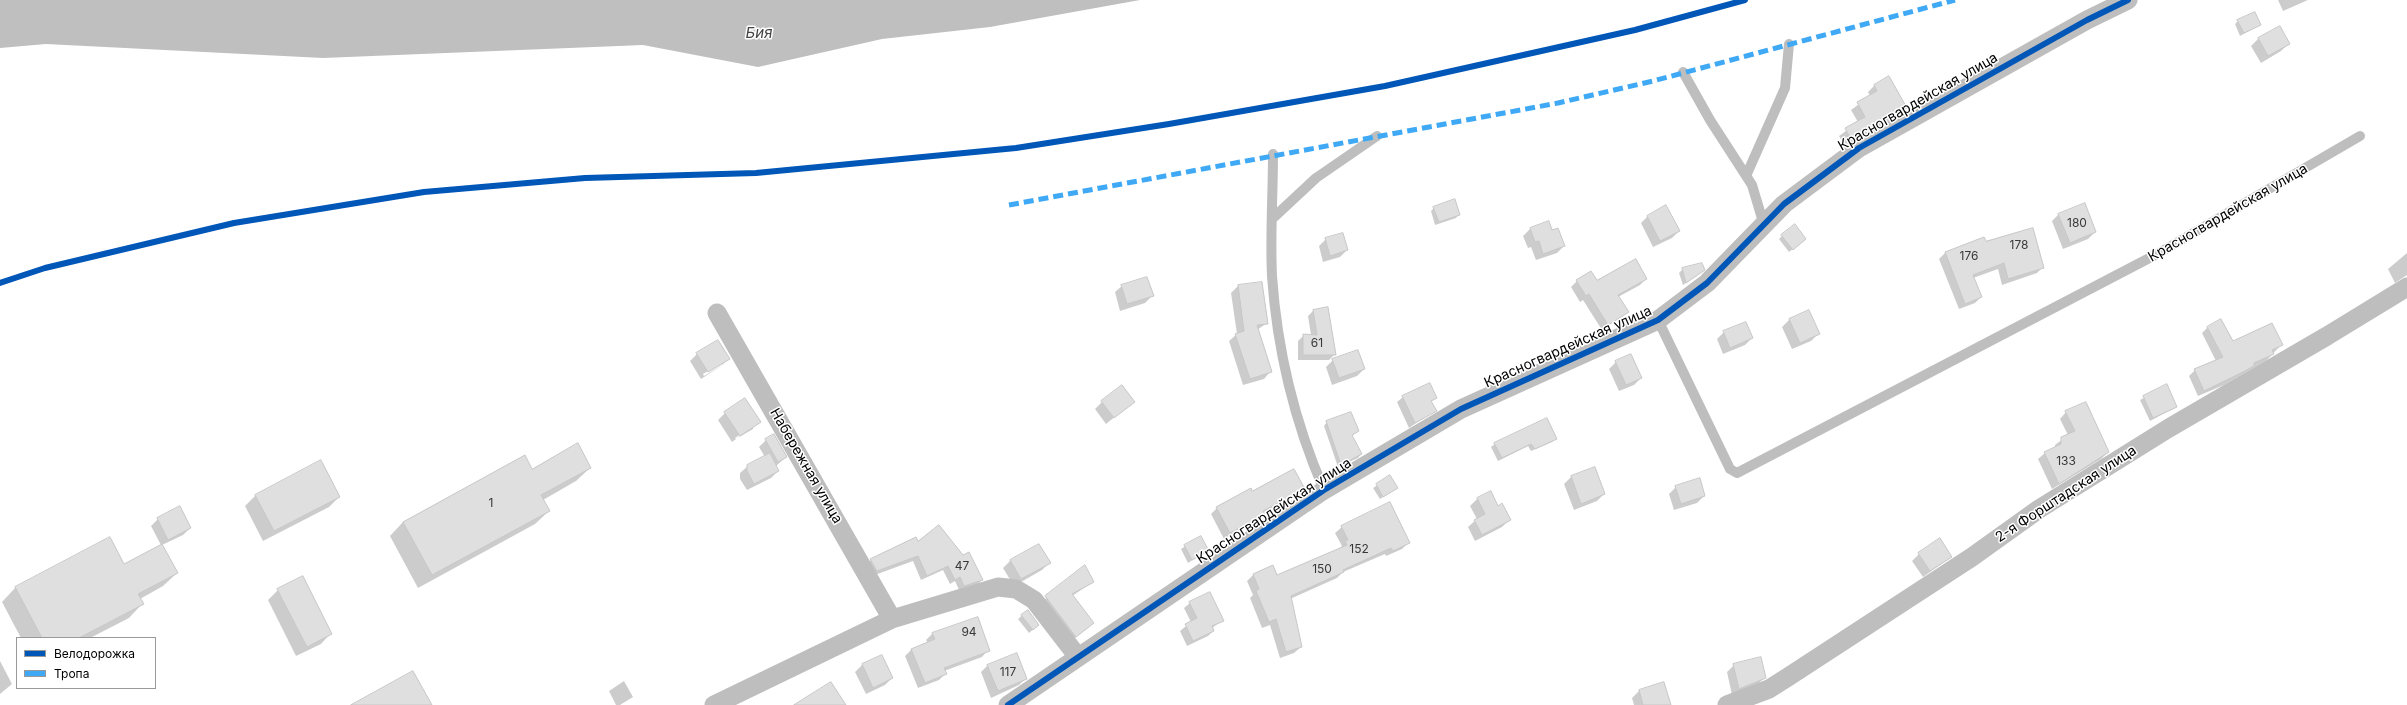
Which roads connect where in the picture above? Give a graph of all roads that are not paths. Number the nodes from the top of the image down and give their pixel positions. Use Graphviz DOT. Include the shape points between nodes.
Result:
graph roads {
  1 [pos="2128,0"];
  2 [pos="1789,44"];
  3 [pos="1683,72"];
  4 [pos="1377,136"];
  5 [pos="2360,136"];
  6 [pos="1273,154"];
  7 [pos="1746,176"];
  8 [pos="1272,219"];
  9 [pos="1764,225"];
  10 [pos="2407,287"];
  11 [pos="717,313"];
  12 [pos="1658,320"];
  13 [pos="1324,490"];
  14 [pos="892,619"];
  15 [pos="1078,658"];
  16 [pos="714,705"];
  17 [pos="1008,705"];
  18 [pos="1727,705"];
  1 -- 9 [label="street, Красногвардейская улица" via="2057,36 1859,148 1784,204"];
  2 -- 7 [label="lane" via="1785,88"];
  3 -- 7 [label="lane"];
  4 -- 8 [label="lane" via="1316,178"];
  5 -- 12 [label="lane, Красногвардейская улица" via="2159,253 1737,472 1730,469"];
  6 -- 8 [label="lane"];
  7 -- 9 [label="lane" via="1758,201"];
  8 -- 13 [label="lane" via="1272,274 1278,326 1293,401 1308,454"];
  9 -- 12 [label="street, Красногвардейская улица" via="1707,283"];
  10 -- 18 [label="street, 2-я Форштадская улица" via="2169,428 2039,509 1972,557 1769,689"];
  11 -- 14 [label="street, Набережная улица"];
  12 -- 13 [label="street, Красногвардейская улица" via="1461,409"];
  13 -- 15 [label="street, Красногвардейская улица"];
  14 -- 15 [label="street" via="986,590 1016,589 1034,600"];
  14 -- 16 [label="street"];
  15 -- 17 [label="street, Красногвардейская улица"];
}
